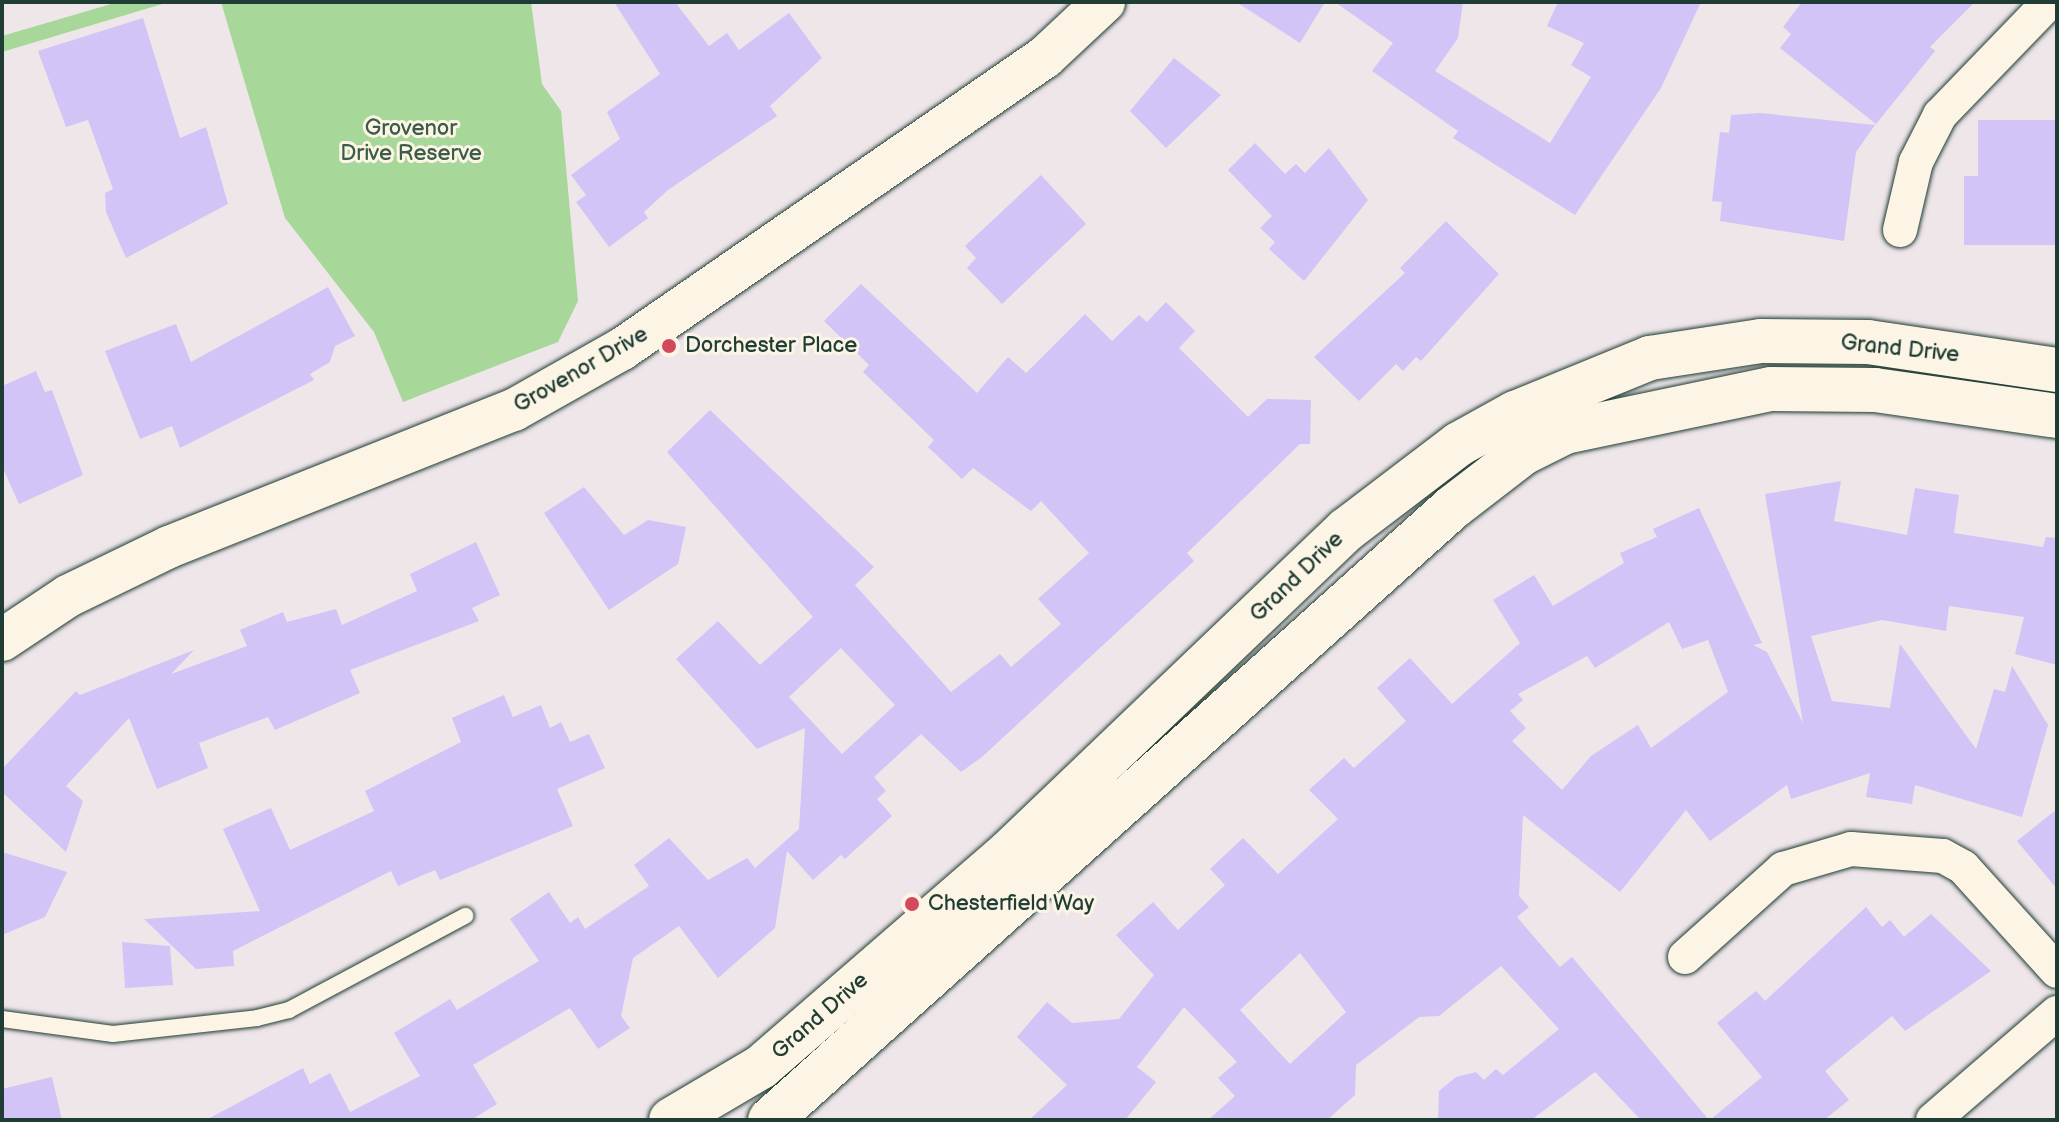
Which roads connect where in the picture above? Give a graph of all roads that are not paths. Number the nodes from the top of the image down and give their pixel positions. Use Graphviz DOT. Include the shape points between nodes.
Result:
graph roads {
  1 [pos="1104,2"];
  2 [pos="2049,2"];
  3 [pos="1900,230"];
  4 [pos="2057,370"];
  5 [pos="1559,414"];
  6 [pos="2057,416"];
  7 [pos="5,634"];
  8 [pos="1023,866"];
  9 [pos="465,916"];
  10 [pos="1685,957"];
  11 [pos="2057,971"];
  12 [pos="2057,1013"];
  13 [pos="2,1019"];
  14 [pos="671,1120"];
  15 [pos="770,1120"];
  16 [pos="1933,1120"];
  1 -- 7 [label="street, Grovenor Drive" via="1045,57 622,349 514,410 169,547 68,596"];
  2 -- 3 [label="street" via="1940,115 1916,162"];
  4 -- 5 [label="main road, Grand Drive" via="1868,342 1761,341 1650,358"];
  5 -- 6 [label="main road, Grand Drive" via="1771,389 1875,390"];
  5 -- 8 [label="main road, Grand Drive" via="1459,444 1346,530"];
  8 -- 14 [label="main road, Grand Drive" via="761,1067"];
  8 -- 15 [label="main road, Grand Drive"];
  9 -- 13 [label="lane" via="289,1010 257,1018 113,1034"];
  10 -- 11 [label="street" via="1783,869 1851,849 1943,856 1963,867"];
  12 -- 16 [label="street"];
}
